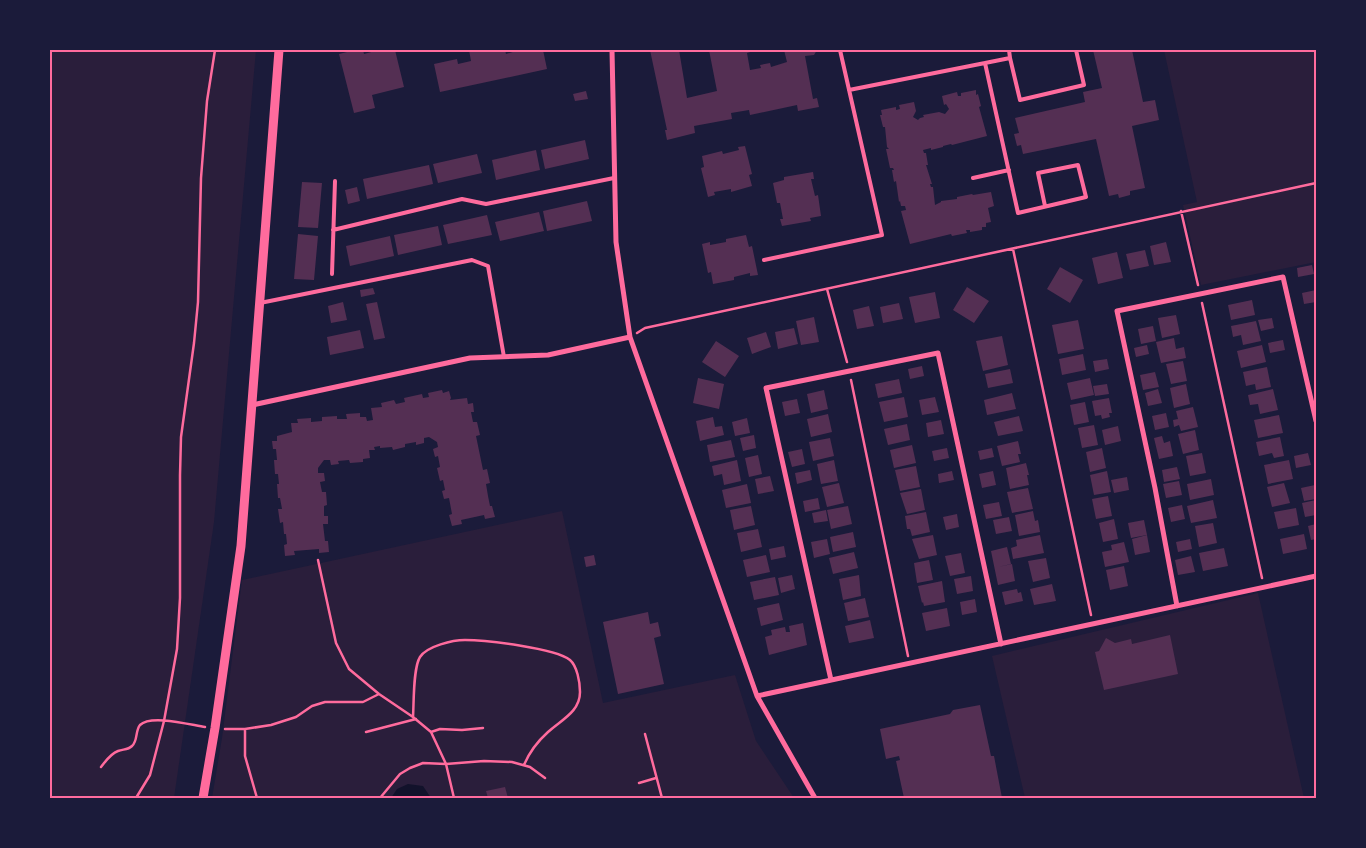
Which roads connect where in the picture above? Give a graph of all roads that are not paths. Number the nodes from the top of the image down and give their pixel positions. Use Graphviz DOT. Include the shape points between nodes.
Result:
graph roads {
  1 [pos="279,50"];
  2 [pos="612,50"];
  3 [pos="840,50"];
  4 [pos="1009,50"];
  5 [pos="1076,50"];
  6 [pos="1010,58"];
  7 [pos="985,63"];
  8 [pos="849,90"];
  9 [pos="1009,170"];
  10 [pos="614,178"];
  11 [pos="973,178"];
  12 [pos="335,180"];
  13 [pos="1045,206"];
  14 [pos="333,230"];
  15 [pos="764,260"];
  16 [pos="332,274"];
  17 [pos="260,303"];
  18 [pos="630,337"];
  19 [pos="504,357"];
  20 [pos="252,406"];
  21 [pos="1316,421"];
  22 [pos="1316,576"];
  23 [pos="1177,606"];
  24 [pos="1001,644"];
  25 [pos="831,680"];
  26 [pos="757,696"];
  27 [pos="202,798"];
  28 [pos="815,798"];
  1 -- 17 [label="street"];
  2 -- 10 [label="street"];
  3 -- 8 [label="lane"];
  4 -- 6 [label="lane"];
  5 -- 6 [label="lane" via="1084,85 1020,100"];
  6 -- 7 [label="lane"];
  7 -- 8 [label="lane"];
  7 -- 9 [label="lane"];
  8 -- 15 [label="lane" via="882,235"];
  9 -- 11 [label="lane"];
  9 -- 13 [label="lane" via="1018,213"];
  10 -- 14 [label="lane" via="486,204 462,200"];
  10 -- 18 [label="street" via="616,242"];
  12 -- 14 [label="lane"];
  13 -- 13 [label="lane" via="1086,197 1078,165 1038,173"];
  14 -- 16 [label="lane"];
  17 -- 19 [label="lane" via="472,260 488,266"];
  17 -- 20 [label="street"];
  18 -- 19 [label="street" via="548,356"];
  18 -- 26 [label="street"];
  19 -- 20 [label="street" via="470,358"];
  20 -- 27 [label="street" via="240,546"];
  21 -- 23 [label="street" via="1283,277 1117,312"];
  22 -- 23 [label="street"];
  23 -- 24 [label="street"];
  24 -- 25 [label="street"];
  24 -- 25 [label="street" via="938,353 849,370 766,388"];
  25 -- 26 [label="street"];
  26 -- 28 [label="street"];
}
